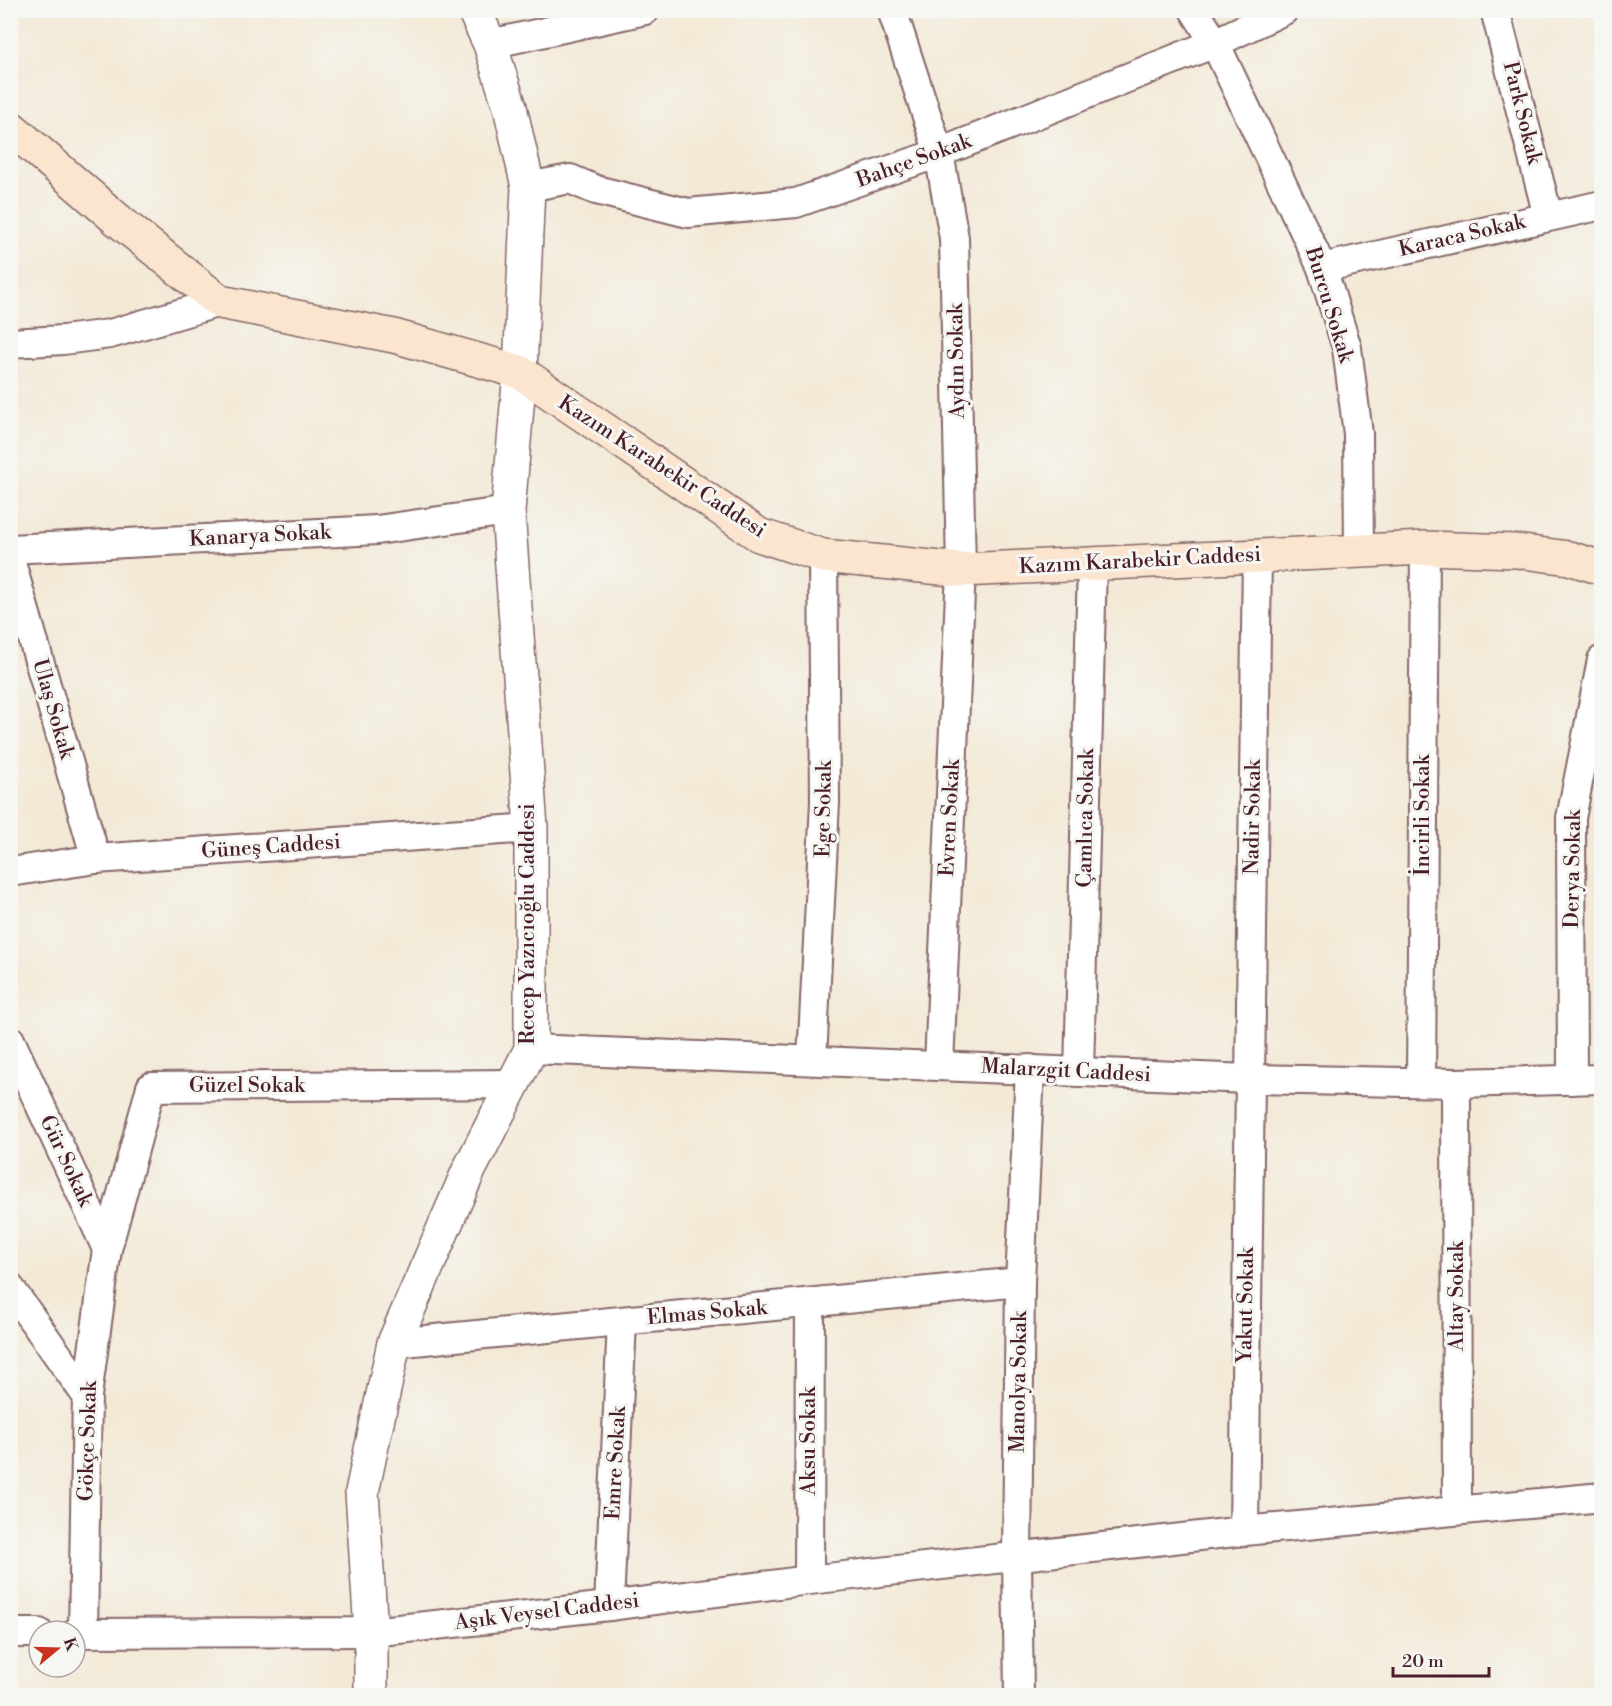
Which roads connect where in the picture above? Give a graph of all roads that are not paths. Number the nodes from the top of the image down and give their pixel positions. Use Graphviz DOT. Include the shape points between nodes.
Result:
graph roads {
  1 [pos="474,10"];
  2 [pos="645,10"];
  3 [pos="892,10"];
  4 [pos="1194,10"];
  5 [pos="1284,10"];
  6 [pos="1495,10"];
  7 [pos="1215,43"];
  8 [pos="490,44"];
  9 [pos="10,127"];
  10 [pos="939,153"];
  11 [pos="528,188"];
  12 [pos="1602,205"];
  13 [pos="1548,216"];
  14 [pos="1322,268"];
  15 [pos="220,302"];
  16 [pos="10,343"];
  17 [pos="520,372"];
  18 [pos="508,511"];
  19 [pos="1425,548"];
  20 [pos="10,549"];
  21 [pos="1359,551"];
  22 [pos="823,556"];
  23 [pos="1257,556"];
  24 [pos="10,559"];
  25 [pos="1092,564"];
  26 [pos="1602,568"];
  27 [pos="961,570"];
  28 [pos="1602,660"];
  29 [pos="531,828"];
  30 [pos="96,859"];
  31 [pos="10,873"];
  32 [pos="10,1040"];
  33 [pos="531,1049"];
  34 [pos="812,1060"];
  35 [pos="939,1065"];
  36 [pos="1030,1069"];
  37 [pos="1079,1072"];
  38 [pos="1249,1079"];
  39 [pos="1602,1079"];
  40 [pos="1572,1080"];
  41 [pos="1421,1081"];
  42 [pos="1456,1083"];
  43 [pos="513,1084"];
  44 [pos="106,1250"];
  45 [pos="1020,1282"];
  46 [pos="10,1288"];
  47 [pos="810,1303"];
  48 [pos="622,1321"];
  49 [pos="394,1343"];
  50 [pos="87,1396"];
  51 [pos="1602,1497"];
  52 [pos="1457,1510"];
  53 [pos="1244,1531"];
  54 [pos="1017,1558"];
  55 [pos="809,1580"];
  56 [pos="609,1606"];
  57 [pos="79,1619"];
  58 [pos="371,1632"];
  59 [pos="10,1633"];
  60 [pos="27,1633"];
  61 [pos="87,1633"];
  62 [pos="370,1695"];
  63 [pos="1019,1695"];
  1 -- 8 [label="street, Recep Yazıcıoğlu Caddesi"];
  2 -- 8 [label="street"];
  3 -- 10 [label="street, Aydın Sokak"];
  4 -- 7 [label="street, Burcu Sokak"];
  5 -- 7 [label="street, Bahçe Sokak"];
  6 -- 13 [label="street, Park Sokak"];
  7 -- 10 [label="street, Bahçe Sokak"];
  7 -- 14 [label="street, Burcu Sokak"];
  8 -- 11 [label="street, Recep Yazıcıoğlu Caddesi" via="510,107"];
  9 -- 15 [label="main road, Kazım Karabekir Caddesi"];
  10 -- 11 [label="street, Bahçe Sokak" via="796,202 688,213 596,190 570,179"];
  10 -- 27 [label="street, Aydın Sokak" via="954,238"];
  11 -- 17 [label="street, Recep Yazıcıoğlu Caddesi"];
  12 -- 13 [label="street, Karaca Sokak"];
  13 -- 14 [label="street, Karaca Sokak"];
  14 -- 21 [label="street, Burcu Sokak" via="1347,348 1358,434"];
  15 -- 16 [label="street" via="110,334"];
  15 -- 17 [label="main road, Kazım Karabekir Caddesi" via="394,336"];
  17 -- 18 [label="street, Recep Yazıcıoğlu Caddesi"];
  17 -- 22 [label="main road, Kazım Karabekir Caddesi" via="759,535"];
  18 -- 20 [label="street, Kanarya Sokak" via="377,530"];
  18 -- 29 [label="street, Recep Yazıcıoğlu Caddesi"];
  19 -- 21 [label="main road, Kazım Karabekir Caddesi"];
  19 -- 26 [label="main road, Kazım Karabekir Caddesi" via="1516,551 1569,558"];
  19 -- 41 [label="street, İncirli Sokak"];
  21 -- 23 [label="main road, Kazım Karabekir Caddesi"];
  22 -- 27 [label="main road, Kazım Karabekir Caddesi"];
  22 -- 34 [label="street, Ege Sokak" via="825,802"];
  23 -- 25 [label="main road, Kazım Karabekir Caddesi"];
  23 -- 38 [label="street, Nadir Sokak"];
  24 -- 30 [label="street, Ulaş Sokak"];
  25 -- 27 [label="main road, Kazım Karabekir Caddesi"];
  25 -- 37 [label="street, Çamlıca Sokak"];
  27 -- 35 [label="street, Evren Sokak"];
  28 -- 40 [label="street, Derya Sokak" via="1571,818"];
  29 -- 30 [label="street, Güneş Caddesi"];
  29 -- 33 [label="street, Recep Yazıcıoğlu Caddesi"];
  30 -- 31 [label="street, Güneş Caddesi"];
  32 -- 44 [label="street, Gür Sokak"];
  33 -- 34 [label="street, Malarzgit Caddesi"];
  33 -- 43 [label="street, Recep Yazıcıoğlu Caddesi"];
  34 -- 35 [label="street, Malarzgit Caddesi"];
  35 -- 36 [label="street, Malarzgit Caddesi"];
  36 -- 37 [label="street, Malarzgit Caddesi"];
  36 -- 45 [label="street, Manolya Sokak"];
  37 -- 38 [label="street, Malarzgit Caddesi"];
  38 -- 41 [label="street, Malarzgit Caddesi"];
  38 -- 53 [label="street, Yakut Sokak"];
  39 -- 40 [label="street, Malarzgit Caddesi"];
  40 -- 42 [label="street, Malarzgit Caddesi"];
  41 -- 42 [label="street, Malarzgit Caddesi"];
  42 -- 52 [label="street, Altay Sokak"];
  43 -- 44 [label="street, Güzel Sokak" via="151,1087"];
  43 -- 49 [label="street, Recep Yazıcıoğlu Caddesi" via="469,1170"];
  44 -- 50 [label="street, Gökçe Sokak"];
  45 -- 47 [label="street, Elmas Sokak"];
  45 -- 54 [label="street, Manolya Sokak"];
  46 -- 50 [label="street"];
  47 -- 48 [label="street, Elmas Sokak"];
  47 -- 55 [label="street, Aksu Sokak"];
  48 -- 49 [label="street, Elmas Sokak"];
  48 -- 56 [label="street, Emre Sokak"];
  49 -- 58 [label="street, Recep Yazıcıoğlu Caddesi" via="362,1492"];
  50 -- 57 [label="street, Gökçe Sokak"];
  51 -- 52 [label="street, Aşık Veysel Caddesi"];
  52 -- 53 [label="street, Aşık Veysel Caddesi"];
  53 -- 54 [label="street, Aşık Veysel Caddesi"];
  54 -- 55 [label="street, Aşık Veysel Caddesi"];
  54 -- 63 [label="street, Manolya Sokak"];
  55 -- 56 [label="street, Aşık Veysel Caddesi"];
  56 -- 58 [label="street, Aşık Veysel Caddesi"];
  58 -- 61 [label="street, Aşık Veysel Caddesi"];
  58 -- 62 [label="street, Recep Yazıcıoğlu Caddesi"];
  59 -- 60 [label="street"];
}
